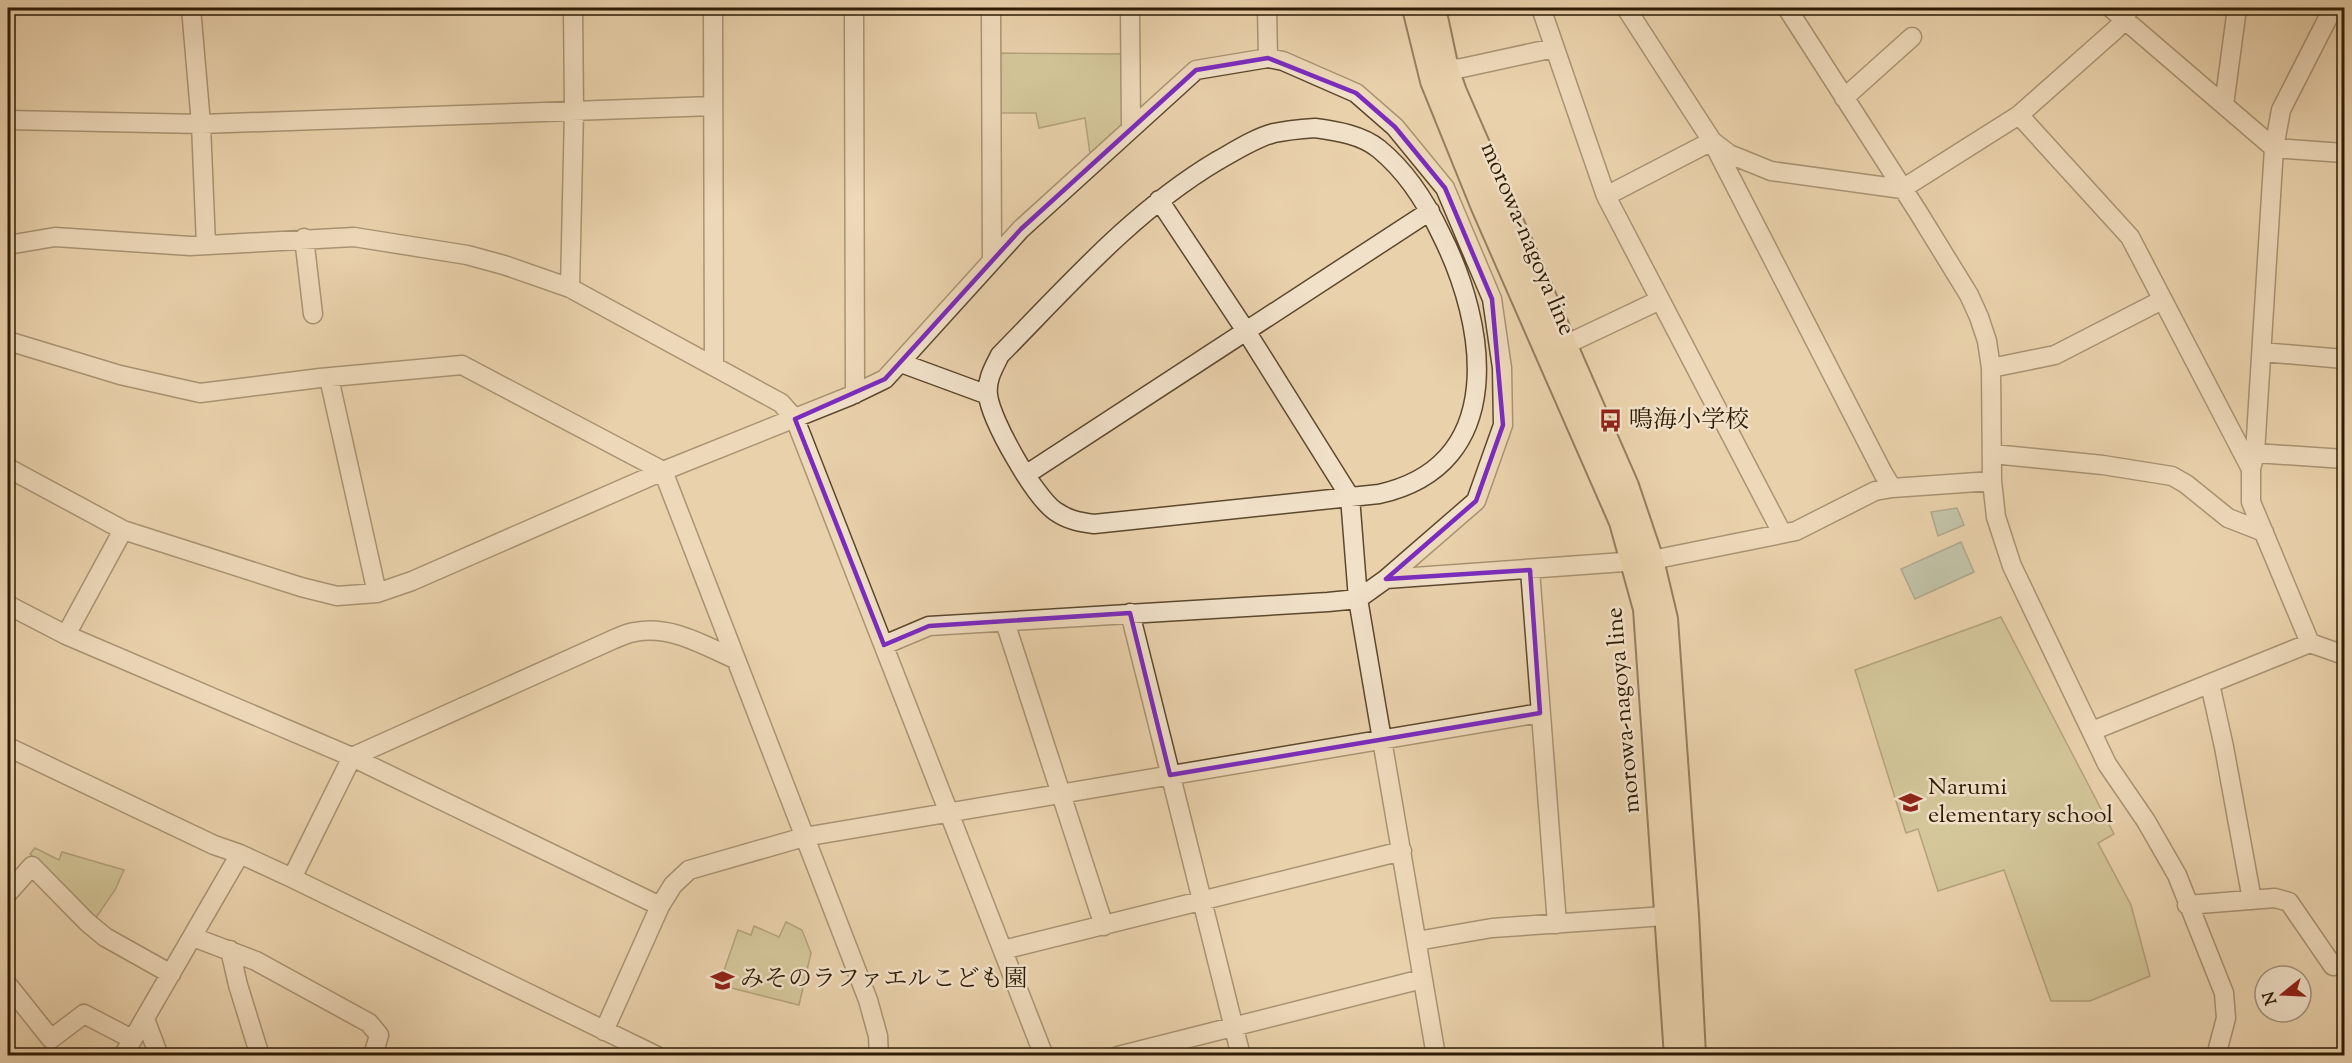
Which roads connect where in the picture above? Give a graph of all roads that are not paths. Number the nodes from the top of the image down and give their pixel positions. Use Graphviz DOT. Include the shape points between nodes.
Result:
graph roads {
  1 [pos="191,8"];
  2 [pos="573,8"];
  3 [pos="713,8"];
  4 [pos="854,8"];
  5 [pos="991,8"];
  6 [pos="1130,8"];
  7 [pos="1267,8"];
  8 [pos="1414,8"];
  9 [pos="1434,8"];
  10 [pos="1541,8"];
  11 [pos="1626,8"];
  12 [pos="1787,8"];
  13 [pos="2237,8"];
  14 [pos="2333,8"];
  15 [pos="2122,11"];
  16 [pos="1912,37"];
  17 [pos="1554,48"];
  18 [pos="1268,58"];
  19 [pos="1447,69"];
  20 [pos="1844,98"];
  21 [pos="2224,105"];
  22 [pos="713,106"];
  23 [pos="574,111"];
  24 [pos="2019,115"];
  25 [pos="8,120"];
  26 [pos="201,124"];
  27 [pos="1131,129"];
  28 [pos="1712,141"];
  29 [pos="2274,148"];
  30 [pos="2344,153"];
  31 [pos="1902,189"];
  32 [pos="1606,196"];
  33 [pos="1159,200"];
  34 [pos="1430,211"];
  35 [pos="304,238"];
  36 [pos="8,245"];
  37 [pos="206,245"];
  38 [pos="992,260"];
  39 [pos="570,288"];
  40 [pos="1660,300"];
  41 [pos="2162,300"];
  42 [pos="313,314"];
  43 [pos="1246,331"];
  44 [pos="8,341"];
  45 [pos="1564,345"];
  46 [pos="2262,352"];
  47 [pos="2344,358"];
  48 [pos="901,363"];
  49 [pos="714,364"];
  50 [pos="1991,368"];
  51 [pos="329,378"];
  52 [pos="855,394"];
  53 [pos="988,395"];
  54 [pos="795,419"];
  55 [pos="1993,454"];
  56 [pos="2344,459"];
  57 [pos="2253,461"];
  58 [pos="8,468"];
  59 [pos="663,471"];
  60 [pos="1026,474"];
  61 [pos="1992,481"];
  62 [pos="1893,488"];
  63 [pos="1350,497"];
  64 [pos="123,530"];
  65 [pos="2264,532"];
  66 [pos="1782,533"];
  67 [pos="1642,561"];
  68 [pos="1530,570"];
  69 [pos="1386,579"];
  70 [pos="377,593"];
  71 [pos="1358,599"];
  72 [pos="8,605"];
  73 [pos="1130,614"];
  74 [pos="1005,622"];
  75 [pos="66,635"];
  76 [pos="2310,644"];
  77 [pos="884,645"];
  78 [pos="2344,655"];
  79 [pos="735,659"];
  80 [pos="2210,684"];
  81 [pos="1540,713"];
  82 [pos="2092,731"];
  83 [pos="1383,740"];
  84 [pos="8,747"];
  85 [pos="352,757"];
  86 [pos="1170,776"];
  87 [pos="1060,794"];
  88 [pos="950,812"];
  89 [pos="804,837"];
  90 [pos="1402,851"];
  91 [pos="240,854"];
  92 [pos="292,878"];
  93 [pos="8,893"];
  94 [pos="2252,900"];
  95 [pos="1203,902"];
  96 [pos="2187,905"];
  97 [pos="660,906"];
  98 [pos="1677,915"];
  99 [pos="1557,924"];
  100 [pos="1104,926"];
  101 [pos="193,937"];
  102 [pos="1417,941"];
  103 [pos="230,950"];
  104 [pos="1003,950"];
  105 [pos="2333,966"];
  106 [pos="171,974"];
  107 [pos="1422,979"];
  108 [pos="8,985"];
  109 [pos="145,1019"];
  110 [pos="1234,1026"];
  111 [pos="604,1031"];
  112 [pos="132,1039"];
  113 [pos="123,1056"];
  114 [pos="159,1056"];
  115 [pos="260,1056"];
  116 [pos="373,1056"];
  117 [pos="657,1056"];
  118 [pos="879,1056"];
  119 [pos="1044,1056"];
  120 [pos="1118,1056"];
  121 [pos="1241,1056"];
  122 [pos="1436,1056"];
  123 [pos="1676,1056"];
  124 [pos="1694,1056"];
  125 [pos="2216,1056"];
  1 -- 26 [label="street"];
  2 -- 23 [label="street"];
  3 -- 22 [label="street"];
  4 -- 52 [label="street"];
  5 -- 38 [label="street"];
  6 -- 27 [label="street"];
  7 -- 18 [label="street"];
  8 -- 67 [label="main road, morowa-nagoya line" via="1432,81 1483,207 1621,522"];
  9 -- 19 [label="main road, morowa-nagoya line"];
  10 -- 17 [label="street"];
  11 -- 28 [label="street"];
  12 -- 20 [label="street"];
  13 -- 21 [label="street"];
  14 -- 29 [label="street" via="2281,110"];
  15 -- 21 [label="street"];
  15 -- 24 [label="street"];
  16 -- 20 [label="street"];
  17 -- 19 [label="street"];
  17 -- 32 [label="street"];
  18 -- 27 [label="street" via="1196,70"];
  18 -- 69 [label="street" via="1356,93 1395,127 1445,188 1492,299 1502,368 1503,425 1476,501"];
  19 -- 45 [label="main road, morowa-nagoya line"];
  20 -- 31 [label="street"];
  21 -- 29 [label="street"];
  22 -- 23 [label="street"];
  22 -- 49 [label="street"];
  23 -- 26 [label="street"];
  23 -- 39 [label="street"];
  24 -- 31 [label="street"];
  24 -- 41 [label="street" via="2130,237"];
  25 -- 26 [label="street"];
  26 -- 37 [label="street"];
  27 -- 38 [label="street" via="1020,229"];
  28 -- 31 [label="street" via="1729,154 1771,171"];
  28 -- 32 [label="street"];
  28 -- 62 [label="street"];
  29 -- 30 [label="street"];
  29 -- 46 [label="street"];
  31 -- 50 [label="street" via="1969,296 1987,341"];
  32 -- 40 [label="street"];
  33 -- 34 [label="street" via="1213,164 1272,134 1315,128 1338,131 1378,148 1409,179"];
  33 -- 43 [label="street"];
  33 -- 53 [label="street" via="1000,355 990,374"];
  34 -- 43 [label="street"];
  34 -- 63 [label="street" via="1452,256 1471,318 1478,362 1473,406 1454,449 1421,480 1403,489"];
  35 -- 37 [label="street"];
  35 -- 39 [label="street" via="354,237 441,250 504,265"];
  35 -- 42 [label="street"];
  36 -- 37 [label="street" via="55,237"];
  38 -- 48 [label="street"];
  39 -- 49 [label="street"];
  40 -- 45 [label="street"];
  40 -- 66 [label="street"];
  41 -- 50 [label="street" via="2055,355"];
  41 -- 57 [label="street"];
  43 -- 60 [label="street"];
  43 -- 63 [label="street"];
  44 -- 51 [label="street" via="120,375 200,393"];
  45 -- 67 [label="main road, morowa-nagoya line" via="1627,486"];
  46 -- 47 [label="street"];
  46 -- 57 [label="street"];
  48 -- 52 [label="street" via="885,379"];
  48 -- 53 [label="street"];
  49 -- 54 [label="street" via="781,403"];
  50 -- 55 [label="street"];
  51 -- 59 [label="street" via="462,365"];
  51 -- 70 [label="street"];
  52 -- 54 [label="street"];
  53 -- 60 [label="street" via="1004,438"];
  54 -- 59 [label="street"];
  54 -- 77 [label="street"];
  55 -- 61 [label="street"];
  55 -- 65 [label="street" via="2172,476 2228,518"];
  56 -- 57 [label="street"];
  57 -- 65 [label="street" via="2252,502"];
  58 -- 64 [label="street"];
  59 -- 70 [label="street"];
  59 -- 79 [label="street"];
  60 -- 63 [label="street" via="1053,510 1073,521 1094,524"];
  61 -- 62 [label="street"];
  61 -- 82 [label="street" via="1996,517 2012,566"];
  62 -- 66 [label="street" via="1875,491 1796,531"];
  63 -- 71 [label="street"];
  64 -- 70 [label="street" via="337,596"];
  64 -- 75 [label="street"];
  65 -- 76 [label="street"];
  66 -- 67 [label="street"];
  67 -- 68 [label="street"];
  67 -- 98 [label="main road, morowa-nagoya line" via="1666,619"];
  68 -- 69 [label="street"];
  68 -- 81 [label="street"];
  69 -- 71 [label="street"];
  71 -- 73 [label="street"];
  71 -- 83 [label="street"];
  72 -- 75 [label="street"];
  73 -- 74 [label="street"];
  73 -- 86 [label="street"];
  74 -- 77 [label="street" via="929,626"];
  74 -- 87 [label="street"];
  75 -- 85 [label="street"];
  76 -- 78 [label="street"];
  76 -- 80 [label="street"];
  77 -- 88 [label="street"];
  79 -- 85 [label="street" via="687,636 635,632"];
  79 -- 89 [label="street"];
  80 -- 82 [label="street"];
  80 -- 94 [label="street"];
  81 -- 83 [label="street"];
  81 -- 99 [label="street"];
  82 -- 96 [label="street" via="2107,764 2177,875"];
  83 -- 86 [label="street"];
  83 -- 90 [label="street"];
  84 -- 91 [label="street"];
  85 -- 92 [label="street"];
  85 -- 97 [label="street"];
  86 -- 87 [label="street"];
  86 -- 95 [label="street"];
  87 -- 88 [label="street"];
  87 -- 100 [label="street"];
  88 -- 89 [label="street"];
  88 -- 104 [label="street"];
  89 -- 97 [label="street" via="689,870 673,885"];
  89 -- 118 [label="street" via="868,1000"];
  90 -- 95 [label="street"];
  90 -- 102 [label="street"];
  91 -- 92 [label="street"];
  91 -- 101 [label="street"];
  92 -- 111 [label="street"];
  93 -- 106 [label="street" via="32,866 105,937"];
  94 -- 96 [label="street"];
  94 -- 105 [label="street" via="2275,898 2289,902"];
  95 -- 100 [label="street"];
  95 -- 110 [label="street"];
  96 -- 125 [label="street" via="2224,993 2226,1018"];
  97 -- 111 [label="street"];
  98 -- 99 [label="street"];
  98 -- 123 [label="main road, morowa-nagoya line"];
  98 -- 124 [label="main road, morowa-nagoya line"];
  99 -- 102 [label="street" via="1492,928"];
  100 -- 104 [label="street"];
  101 -- 103 [label="street"];
  101 -- 106 [label="street"];
  102 -- 107 [label="street"];
  103 -- 115 [label="street"];
  103 -- 116 [label="street" via="294,980 369,1023 379,1035"];
  104 -- 119 [label="street"];
  106 -- 109 [label="street"];
  107 -- 110 [label="street"];
  107 -- 122 [label="street"];
  108 -- 112 [label="street" via="51,1039 84,1014"];
  109 -- 112 [label="street"];
  109 -- 114 [label="street"];
  110 -- 120 [label="street"];
  110 -- 121 [label="street"];
  111 -- 117 [label="street"];
  112 -- 113 [label="street"];
}
